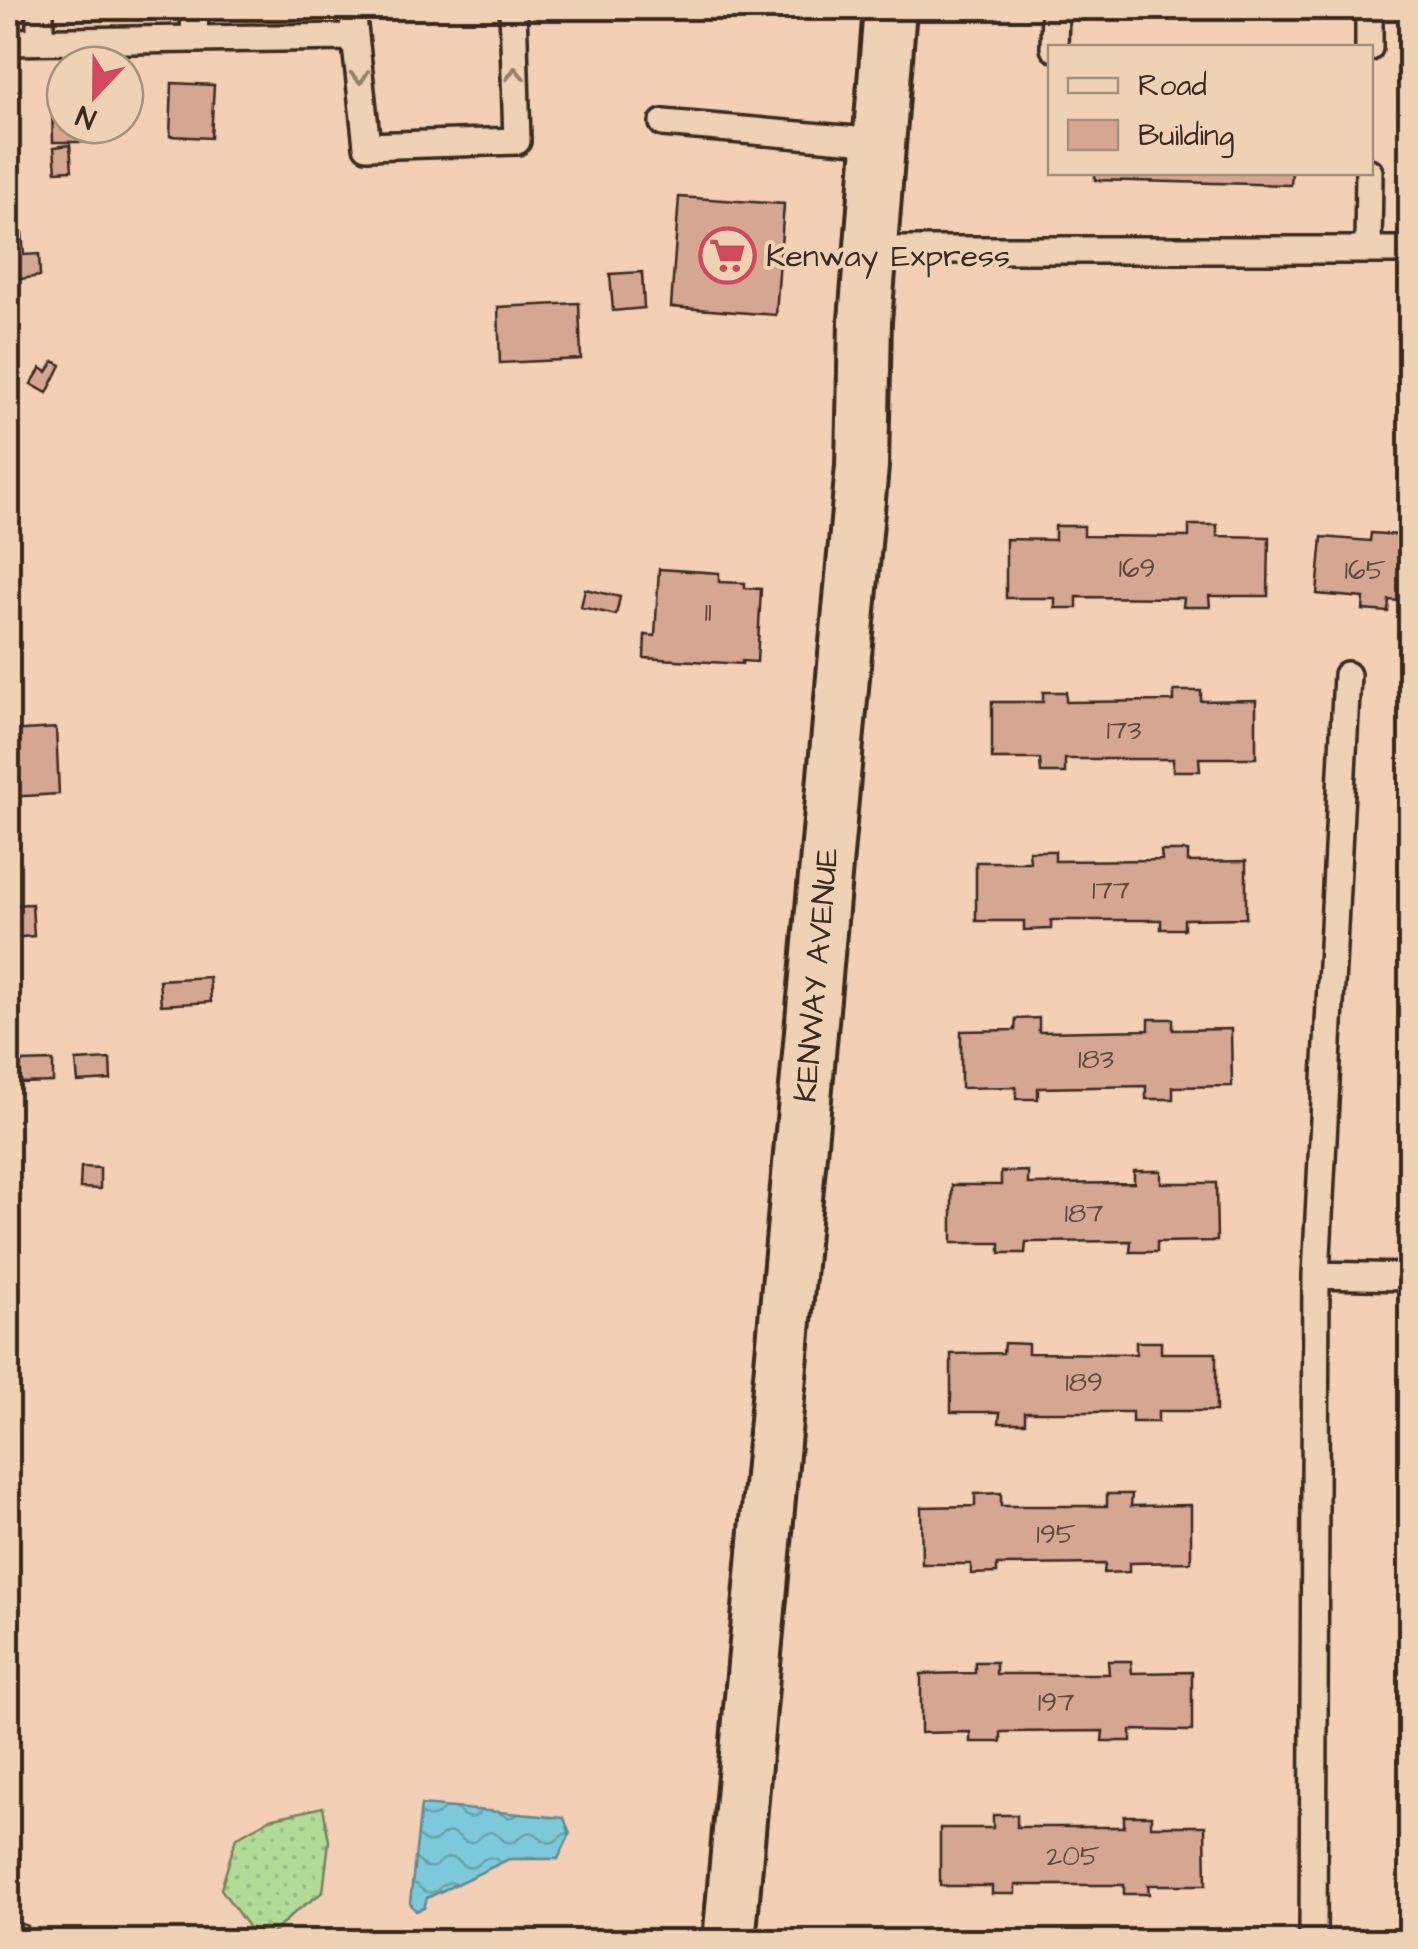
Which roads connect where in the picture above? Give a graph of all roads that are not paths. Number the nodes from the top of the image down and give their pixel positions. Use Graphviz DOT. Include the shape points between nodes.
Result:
graph roads {
  1 [pos="40,8"];
  2 [pos="195,8"];
  3 [pos="352,8"];
  4 [pos="513,8"];
  5 [pos="890,8"];
  6 [pos="1055,8"];
  7 [pos="1369,8"];
  8 [pos="356,36"];
  9 [pos="194,39"];
  10 [pos="40,41"];
  11 [pos="8,42"];
  12 [pos="1054,45"];
  13 [pos="1369,45"];
  14 [pos="663,123"];
  15 [pos="879,142"];
  16 [pos="1368,175"];
  17 [pos="870,250"];
  18 [pos="1368,250"];
  19 [pos="1410,250"];
  20 [pos="1348,674"];
  21 [pos="1316,1275"];
  22 [pos="1410,1277"];
  23 [pos="730,1942"];
  24 [pos="1313,1942"];
  1 -- 10 [label="lane"];
  2 -- 9 [label="lane"];
  3 -- 8 [label="lane"];
  8 -- 4 [label="lane, one-way" via="367,146 517,141"];
  5 -- 15 [label="street, KENWAY AVENUE"];
  6 -- 12 [label="lane"];
  7 -- 13 [label="lane"];
  8 -- 9 [label="lane"];
  9 -- 10 [label="lane"];
  10 -- 11 [label="lane"];
  14 -- 15 [label="lane"];
  15 -- 17 [label="street, KENWAY AVENUE"];
  16 -- 18 [label="lane"];
  17 -- 18 [label="lane"];
  17 -- 23 [label="street, KENWAY AVENUE" via="862,466"];
  18 -- 19 [label="lane"];
  20 -- 21 [label="lane"];
  21 -- 22 [label="lane"];
  21 -- 24 [label="lane"];
}
